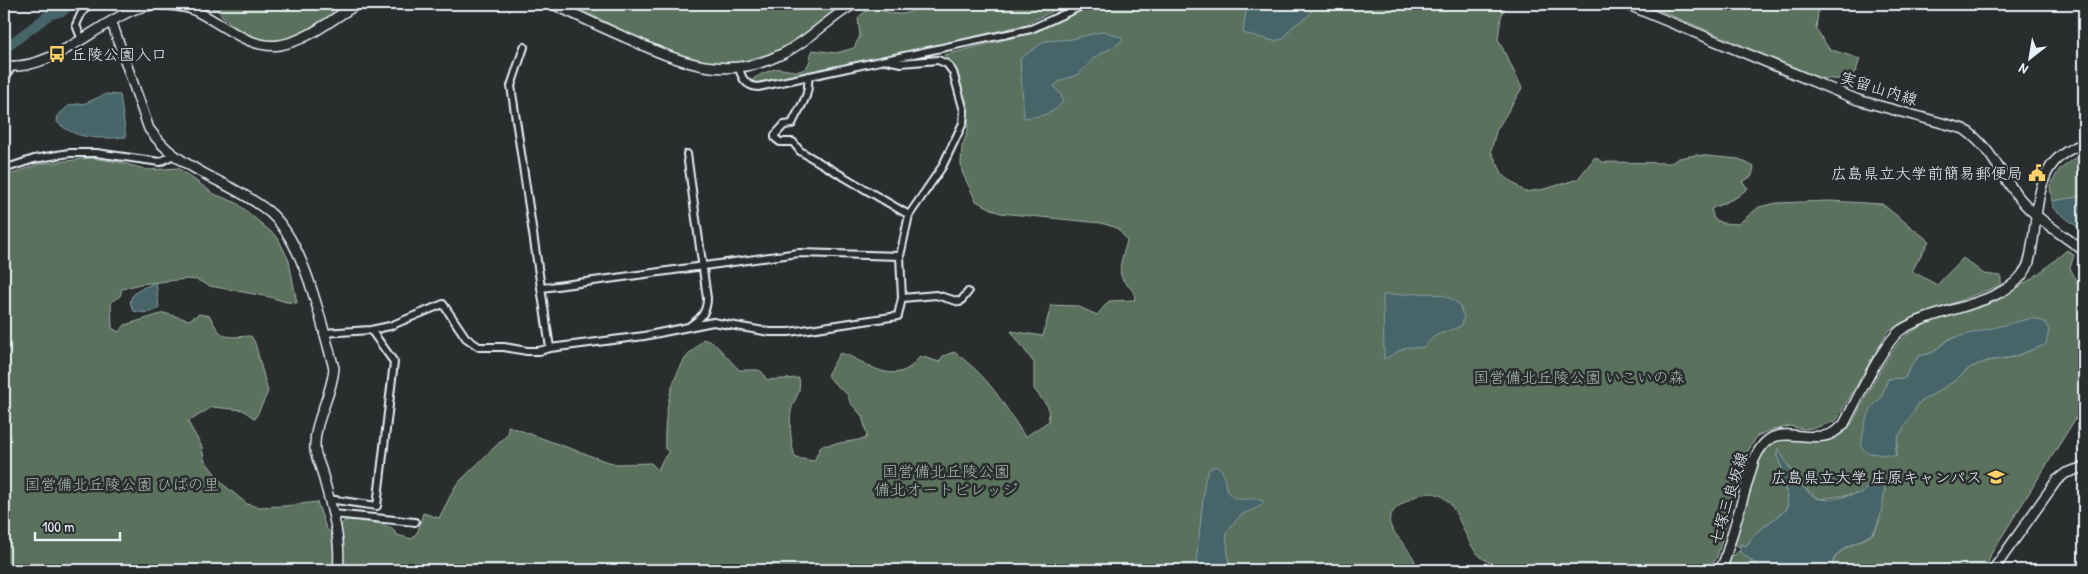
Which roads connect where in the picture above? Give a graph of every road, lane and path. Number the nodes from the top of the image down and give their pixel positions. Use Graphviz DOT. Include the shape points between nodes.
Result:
graph roads {
  1 [pos="90,4"];
  2 [pos="154,4"];
  3 [pos="158,4"];
  4 [pos="358,4"];
  5 [pos="553,4"];
  6 [pos="854,4"];
  7 [pos="1086,4"];
  8 [pos="1626,4"];
  9 [pos="112,23"];
  10 [pos="82,40"];
  11 [pos="524,47"];
  12 [pos="886,60"];
  13 [pos="8,67"];
  14 [pos="739,68"];
  15 [pos="808,76"];
  16 [pos="4,81"];
  17 [pos="2084,144"];
  18 [pos="687,154"];
  19 [pos="173,155"];
  20 [pos="4,169"];
  21 [pos="909,215"];
  22 [pos="2037,215"];
  23 [pos="2084,251"];
  24 [pos="900,256"];
  25 [pos="703,267"];
  26 [pos="542,288"];
  27 [pos="968,292"];
  28 [pos="902,298"];
  29 [pos="689,326"];
  30 [pos="371,330"];
  31 [pos="324,333"];
  32 [pos="550,348"];
  33 [pos="2084,467"];
  34 [pos="328,499"];
  35 [pos="333,514"];
  36 [pos="415,522"];
  37 [pos="338,570"];
  38 [pos="1720,570"];
  39 [pos="1992,570"];
  1 -- 10 [label="street" via="76,26"];
  2 -- 9 [label="street" via="134,10"];
  3 -- 4 [label="street" via="194,10 239,36 262,45 280,46 323,27"];
  5 -- 14 [label="street" via="665,56 701,67"];
  6 -- 14 [label="street" via="784,53 768,61"];
  7 -- 12 [label="street" via="1031,30"];
  8 -- 22 [label="street, 実留山内線" via="1858,100 1964,129 1978,138 2021,200"];
  9 -- 10 [label="street"];
  9 -- 19 [label="street" via="149,129"];
  10 -- 13 [label="street" via="49,57 27,65"];
  11 -- 26 [label="street" via="511,86"];
  12 -- 15 [label="street"];
  12 -- 21 [label="street" via="900,63 938,60 947,64 953,72 964,112 964,123 942,167"];
  13 -- 16 [label="street"];
  14 -- 15 [label="street" via="749,86"];
  15 -- 21 [label="street" via="808,95 792,124 782,126 774,136 776,140 793,142 800,151"];
  17 -- 22 [label="street, 七塚三良坂線" via="2065,151 2048,169 2039,194"];
  18 -- 25 [label="street"];
  19 -- 20 [label="street" via="160,162 96,153 70,153 34,159"];
  19 -- 31 [label="street" via="260,206 280,224 298,252"];
  21 -- 24 [label="street"];
  22 -- 23 [label="street, 実留山内線"];
  22 -- 38 [label="street, 七塚三良坂線" via="2026,270 2015,283 2001,293 1923,318 1901,330 1883,353 1844,424 1835,432 1824,436 1778,435 1758,449"];
  24 -- 25 [label="street" via="798,253"];
  24 -- 28 [label="street"];
  25 -- 26 [label="street"];
  25 -- 29 [label="street" via="706,307 700,319"];
  26 -- 32 [label="street"];
  27 -- 28 [label="street" via="960,302 936,295"];
  28 -- 29 [label="street" via="898,316 802,331 778,333 713,322"];
  29 -- 32 [label="street" via="644,336"];
  30 -- 31 [label="street"];
  30 -- 32 [label="street" via="390,326 443,304 466,338 479,347 533,351"];
  30 -- 34 [label="street" via="394,362 377,506"];
  31 -- 34 [label="street" via="334,368 315,435 315,452"];
  33 -- 39 [label="street" via="2057,480"];
  34 -- 35 [label="street"];
  35 -- 36 [label="street"];
  35 -- 37 [label="street"];
}
